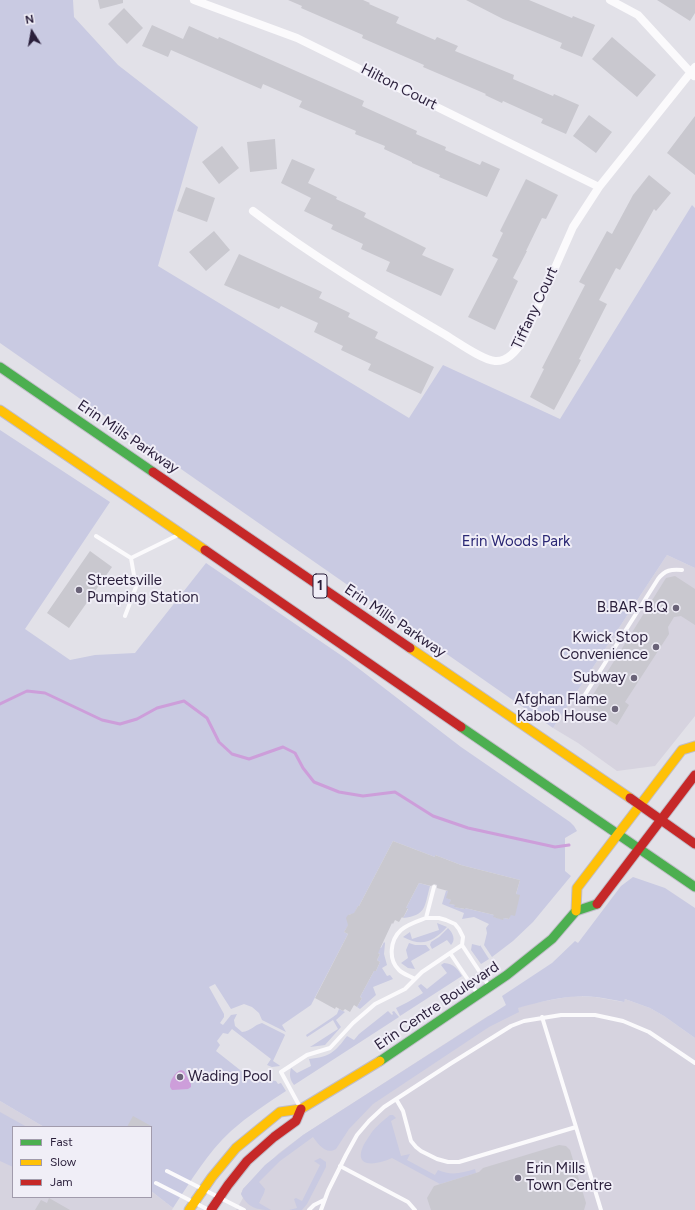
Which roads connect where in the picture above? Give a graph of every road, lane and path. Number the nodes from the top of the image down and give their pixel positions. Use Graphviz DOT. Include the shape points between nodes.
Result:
graph roads {
  1 [pos="194,0"];
  2 [pos="610,0"];
  3 [pos="694,72"];
  4 [pos="598,187"];
  5 [pos="253,210"];
  6 [pos="0,366"];
  7 [pos="0,410"];
  8 [pos="180,534"];
  9 [pos="96,536"];
  10 [pos="131,558"];
  11 [pos="682,570"];
  12 [pos="125,616"];
  13 [pos="580,701"];
  14 [pos="695,746"];
  15 [pos="695,775"];
  16 [pos="640,804"];
  17 [pos="661,820"];
  18 [pos="617,834"];
  19 [pos="695,844"];
  20 [pos="638,849"];
  21 [pos="434,887"];
  22 [pos="695,887"];
  23 [pos="576,911"];
  24 [pos="426,918"];
  25 [pos="462,945"];
  26 [pos="450,953"];
  27 [pos="415,979"];
  28 [pos="490,987"];
  29 [pos="478,995"];
  30 [pos="542,1017"];
  31 [pos="695,1063"];
  32 [pos="396,1099"];
  33 [pos="301,1109"];
  34 [pos="576,1127"];
  35 [pos="340,1166"];
  36 [pos="167,1171"];
  37 [pos="156,1183"];
  38 [pos="203,1190"];
  39 [pos="219,1198"];
  40 [pos="325,1200"];
  41 [pos="192,1206"];
  42 [pos="210,1210"];
  43 [pos="244,1210"];
  44 [pos="309,1210"];
  45 [pos="321,1210"];
  46 [pos="415,1210"];
  47 [pos="601,1210"];
  1 -- 4 [label="street, Hilton Court" via="297,38"];
  2 -- 3 [label="street" via="638,15"];
  3 -- 4 [label="street, Tiffany Court"];
  4 -- 5 [label="street, Tiffany Court" via="573,227 519,347 506,358 494,361 408,313 287,236"];
  6 -- 16 [label="main road, Erin Mills Parkway / 1"];
  7 -- 8 [label="main road"];
  8 -- 10 [label="lane"];
  8 -- 18 [label="main road"];
  9 -- 10 [label="lane"];
  10 -- 12 [label="lane" via="136,587"];
  11 -- 13 [label="lane" via="664,572 658,579"];
  14 -- 16 [label="main road" via="682,750"];
  15 -- 17 [label="main road"];
  16 -- 17 [label="main road, Erin Mills Parkway / 1"];
  16 -- 18 [label="main road"];
  17 -- 19 [label="main road, Erin Mills Parkway / 1"];
  17 -- 20 [label="main road"];
  18 -- 20 [label="main road"];
  18 -- 23 [label="main road" via="576,888"];
  20 -- 22 [label="main road"];
  20 -- 23 [label="main road" via="596,905"];
  21 -- 24 [label="lane"];
  23 -- 28 [label="main road, Erin Centre Boulevard" via="552,939"];
  24 -- 25 [label="lane" via="439,918 455,924 463,937"];
  24 -- 27 [label="lane" via="400,931 393,942 394,964 400,971"];
  25 -- 26 [label="lane"];
  25 -- 28 [label="lane"];
  26 -- 27 [label="lane"];
  26 -- 29 [label="lane"];
  27 -- 33 [label="lane" via="405,989 375,1004 330,1048 307,1055 281,1072"];
  28 -- 29 [label="main road, Erin Centre Boulevard"];
  29 -- 33 [label="main road, Erin Centre Boulevard"];
  30 -- 31 [label="lane" via="595,1015 623,1021 649,1032"];
  30 -- 32 [label="lane" via="511,1026"];
  30 -- 34 [label="lane"];
  32 -- 34 [label="lane" via="403,1111 411,1141 427,1154 448,1162 459,1162"];
  32 -- 35 [label="lane" via="369,1120 357,1135"];
  33 -- 38 [label="main road, Erin Centre Boulevard" via="280,1112 259,1128 236,1148"];
  33 -- 39 [label="main road, Erin Centre Boulevard" via="296,1121 247,1161"];
  34 -- 47 [label="lane"];
  35 -- 40 [label="lane"];
  35 -- 46 [label="lane" via="408,1202"];
  36 -- 38 [label="lane"];
  37 -- 41 [label="lane"];
  38 -- 39 [label="lane"];
  38 -- 41 [label="main road, Erin Centre Boulevard"];
  39 -- 42 [label="main road, Erin Centre Boulevard"];
  39 -- 43 [label="lane"];
  40 -- 44 [label="lane"];
  40 -- 45 [label="lane"];
  41 -- 42 [label="lane"];
}
